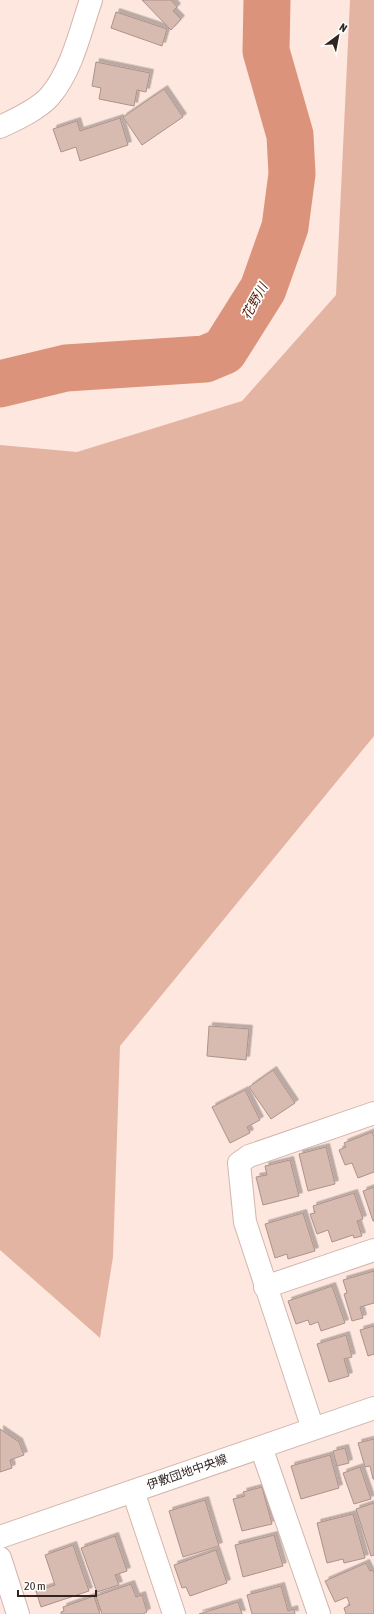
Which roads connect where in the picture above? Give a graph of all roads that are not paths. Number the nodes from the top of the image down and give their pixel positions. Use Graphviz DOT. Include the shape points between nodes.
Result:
graph roads {
  1 [pos="91,0"];
  2 [pos="0,127"];
  3 [pos="374,1113"];
  4 [pos="374,1250"];
  5 [pos="265,1288"];
  6 [pos="374,1408"];
  7 [pos="313,1429"];
  8 [pos="261,1447"];
  9 [pos="133,1491"];
  10 [pos="0,1537"];
  11 [pos="0,1558"];
  12 [pos="18,1614"];
  13 [pos="174,1614"];
  14 [pos="319,1614"];
  1 -- 2 [label="street" via="64,75 49,97 22,117"];
  3 -- 5 [label="street" via="249,1156 239,1163 245,1222"];
  4 -- 5 [label="street"];
  5 -- 7 [label="street"];
  6 -- 7 [label="street, 伊敷団地中央線"];
  7 -- 8 [label="street, 伊敷団地中央線"];
  8 -- 9 [label="street, 伊敷団地中央線"];
  8 -- 14 [label="street"];
  9 -- 10 [label="street, 伊敷団地中央線"];
  9 -- 13 [label="street"];
  11 -- 12 [label="street"];
}
